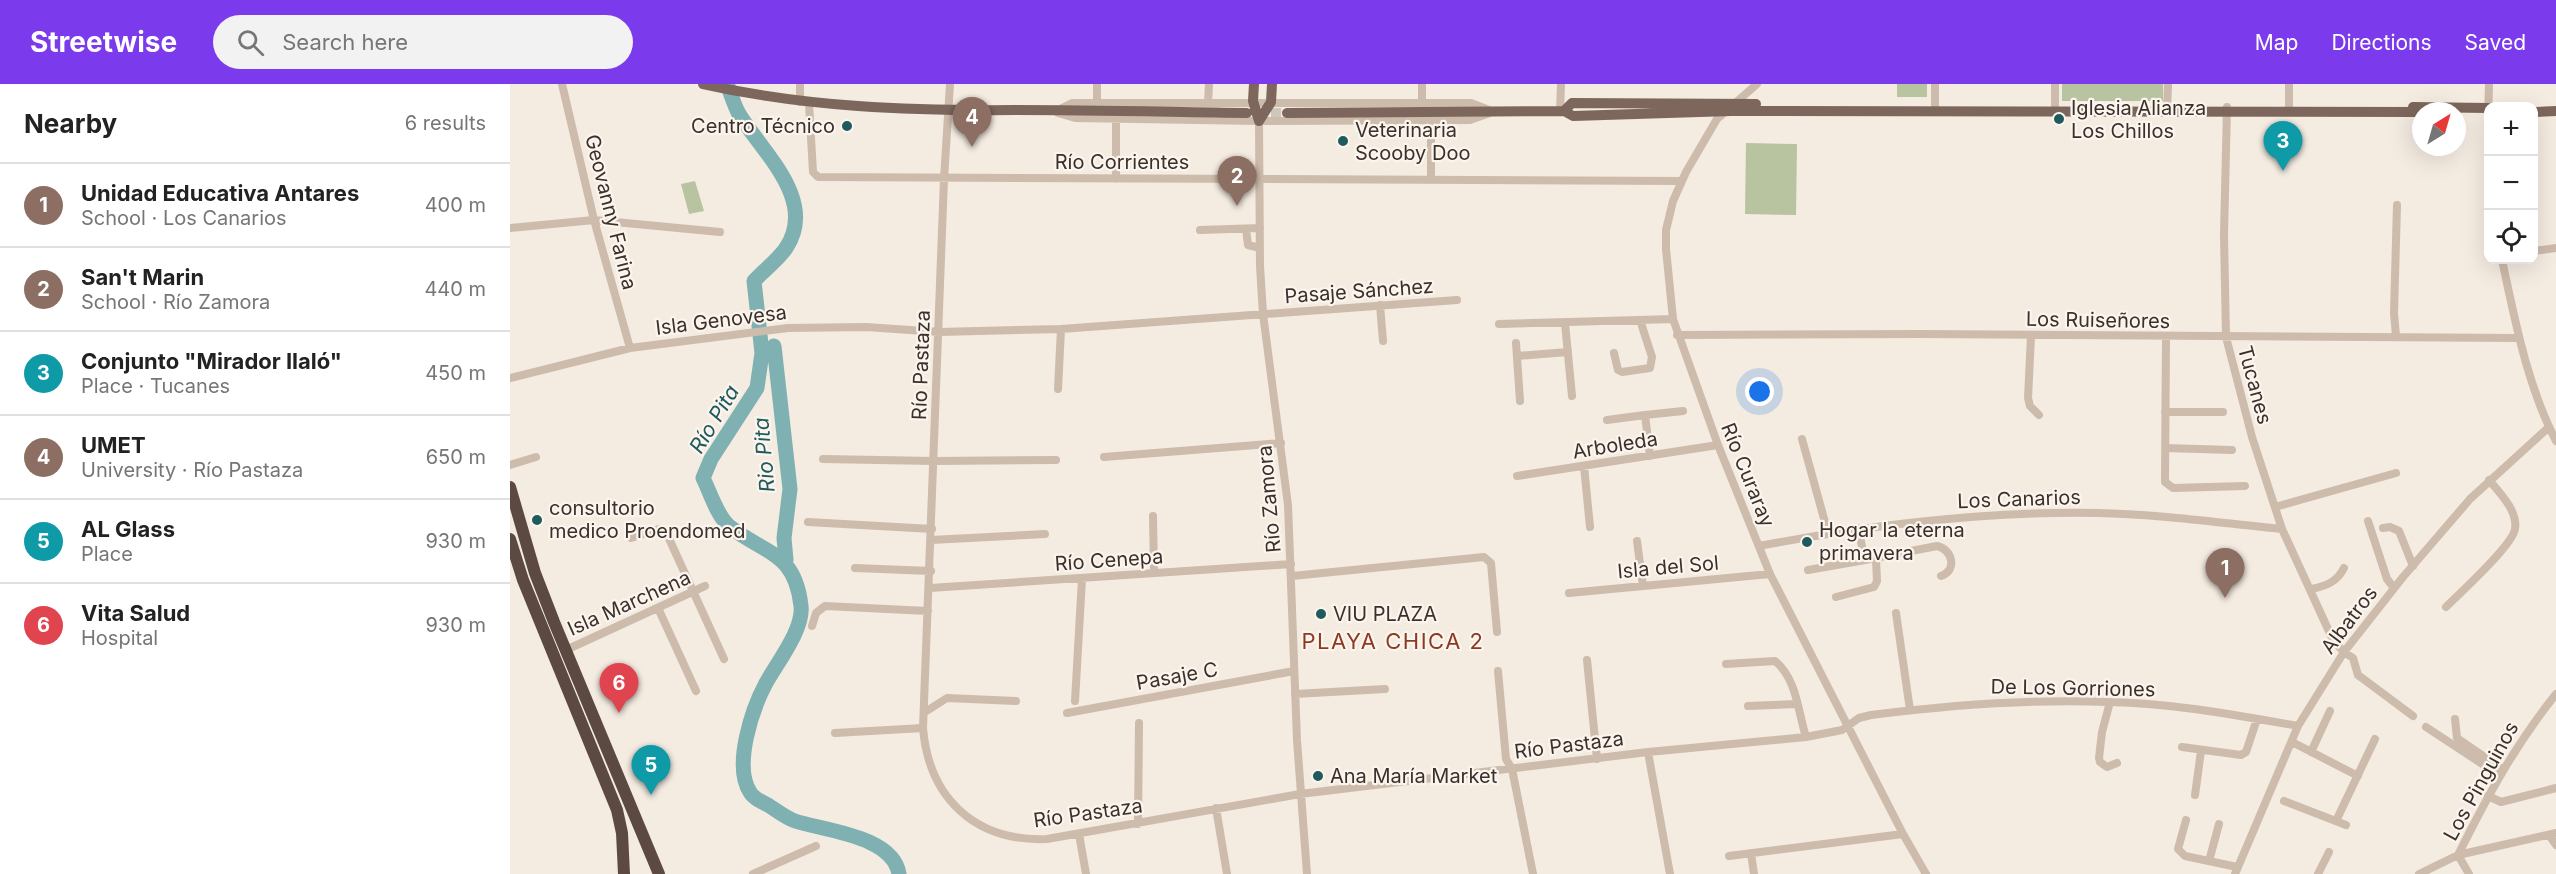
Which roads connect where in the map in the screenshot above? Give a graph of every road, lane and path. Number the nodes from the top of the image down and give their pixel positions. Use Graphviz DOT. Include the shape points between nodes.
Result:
graph roads {
  1 [pos="562,84"];
  2 [pos="703,84"];
  3 [pos="800,84"];
  4 [pos="950,84"];
  5 [pos="1097,84"];
  6 [pos="1209,84"];
  7 [pos="1254,84"];
  8 [pos="1272,84"];
  9 [pos="1422,84"];
  10 [pos="1562,84"];
  11 [pos="1757,84"];
  12 [pos="1935,84"];
  13 [pos="2055,84"];
  14 [pos="2168,84"];
  15 [pos="2289,84"];
  16 [pos="2489,84"];
  17 [pos="805,102"];
  18 [pos="1253,102"];
  19 [pos="1271,102"];
  20 [pos="1422,102"];
  21 [pos="2488,102"];
  22 [pos="1097,103"];
  23 [pos="1208,103"];
  24 [pos="1736,103"];
  25 [pos="1935,107"];
  26 [pos="2055,107"];
  27 [pos="2167,109"];
  28 [pos="2227,109"];
  29 [pos="2289,109"];
  30 [pos="948,110"];
  31 [pos="2484,110"];
  32 [pos="2484,110"];
  33 [pos="2538,110"];
  34 [pos="2556,110"];
  35 [pos="1562,111"];
  36 [pos="2466,111"];
  37 [pos="1055,112"];
  38 [pos="1287,112"];
  39 [pos="1493,112"];
  40 [pos="1726,112"];
  41 [pos="2412,112"];
  42 [pos="1247,113"];
  43 [pos="1116,119"];
  44 [pos="1259,121"];
  45 [pos="1431,121"];
  46 [pos="1260,178"];
  47 [pos="944,179"];
  48 [pos="1116,179"];
  49 [pos="1431,180"];
  50 [pos="1682,181"];
  51 [pos="2397,205"];
  52 [pos="594,220"];
  53 [pos="510,228"];
  54 [pos="1260,228"];
  55 [pos="1246,229"];
  56 [pos="1200,230"];
  57 [pos="720,232"];
  58 [pos="1260,248"];
  59 [pos="2556,248"];
  60 [pos="2538,250"];
  61 [pos="2503,264"];
  62 [pos="1457,300"];
  63 [pos="1380,305"];
  64 [pos="1263,314"];
  65 [pos="1673,319"];
  66 [pos="1640,320"];
  67 [pos="1565,323"];
  68 [pos="1500,324"];
  69 [pos="1061,329"];
  70 [pos="939,332"];
  71 [pos="1677,335"];
  72 [pos="2031,336"];
  73 [pos="2396,336"];
  74 [pos="2166,337"];
  75 [pos="2226,337"];
  76 [pos="2518,338"];
  77 [pos="1383,341"];
  78 [pos="1516,343"];
  79 [pos="630,348"];
  80 [pos="1568,352"];
  81 [pos="1614,353"];
  82 [pos="1517,356"];
  83 [pos="510,378"];
  84 [pos="1058,389"];
  85 [pos="1572,396"];
  86 [pos="1520,401"];
  87 [pos="1683,411"];
  88 [pos="2165,412"];
  89 [pos="2223,412"];
  90 [pos="1645,415"];
  91 [pos="2039,415"];
  92 [pos="1607,420"];
  93 [pos="2548,427"];
  94 [pos="1802,439"];
  95 [pos="2556,441"];
  96 [pos="1281,443"];
  97 [pos="1718,444"];
  98 [pos="2165,448"];
  99 [pos="2232,450"];
  100 [pos="1650,456"];
  101 [pos="536,457"];
  102 [pos="1104,457"];
  103 [pos="823,459"];
  104 [pos="1056,460"];
  105 [pos="934,461"];
  106 [pos="510,465"];
  107 [pos="1584,466"];
  108 [pos="2396,473"];
  109 [pos="1517,476"];
  110 [pos="2489,480"];
  111 [pos="2245,486"];
  112 [pos="510,487"];
  113 [pos="2275,507"];
  114 [pos="1153,516"];
  115 [pos="2368,521"];
  116 [pos="808,522"];
  117 [pos="1590,527"];
  118 [pos="1858,528"];
  119 [pos="2383,528"];
  120 [pos="932,529"];
  121 [pos="2282,529"];
  122 [pos="1828,533"];
  123 [pos="1044,534"];
  124 [pos="631,538"];
  125 [pos="510,539"];
  126 [pos="932,540"];
  127 [pos="1637,541"];
  128 [pos="1759,546"];
  129 [pos="1876,559"];
  130 [pos="1865,560"];
  131 [pos="1291,564"];
  132 [pos="2413,566"];
  133 [pos="855,568"];
  134 [pos="2344,568"];
  135 [pos="1808,570"];
  136 [pos="931,571"];
  137 [pos="1154,573"];
  138 [pos="1770,574"];
  139 [pos="1292,576"];
  140 [pos="1941,576"];
  141 [pos="1082,579"];
  142 [pos="705,586"];
  143 [pos="1642,586"];
  144 [pos="930,588"];
  145 [pos="2394,588"];
  146 [pos="2311,589"];
  147 [pos="693,593"];
  148 [pos="1569,593"];
  149 [pos="1836,597"];
  150 [pos="2446,607"];
  151 [pos="658,608"];
  152 [pos="928,611"];
  153 [pos="1896,613"];
  154 [pos="812,626"];
  155 [pos="1497,632"];
  156 [pos="566,650"];
  157 [pos="2344,652"];
  158 [pos="723,659"];
  159 [pos="1587,660"];
  160 [pos="1726,664"];
  161 [pos="1498,671"];
  162 [pos="1294,672"];
  163 [pos="1385,689"];
  164 [pos="696,691"];
  165 [pos="1295,694"];
  166 [pos="2556,694"];
  167 [pos="1016,701"];
  168 [pos="1075,701"];
  169 [pos="2110,702"];
  170 [pos="1797,704"];
  171 [pos="1748,706"];
  172 [pos="1910,710"];
  173 [pos="2330,711"];
  174 [pos="925,712"];
  175 [pos="1067,713"];
  176 [pos="2413,716"];
  177 [pos="2455,718"];
  178 [pos="2257,719"];
  179 [pos="1139,723"];
  180 [pos="1849,724"];
  181 [pos="2298,726"];
  182 [pos="2426,727"];
  183 [pos="923,728"];
  184 [pos="835,733"];
  185 [pos="1806,737"];
  186 [pos="2375,739"];
  187 [pos="2292,742"];
  188 [pos="2182,747"];
  189 [pos="2201,751"];
  190 [pos="1648,752"];
  191 [pos="2311,752"];
  192 [pos="1597,759"];
  193 [pos="2117,763"];
  194 [pos="1512,769"];
  195 [pos="2501,772"];
  196 [pos="2358,776"];
  197 [pos="2556,788"];
  198 [pos="1300,794"];
  199 [pos="2195,795"];
  200 [pos="2488,796"];
  201 [pos="2284,801"];
  202 [pos="1216,808"];
  203 [pos="2186,820"];
  204 [pos="2336,821"];
  205 [pos="1138,824"];
  206 [pos="2219,824"];
  207 [pos="2346,825"];
  208 [pos="1079,834"];
  209 [pos="1903,834"];
  210 [pos="2553,834"];
  211 [pos="816,846"];
  212 [pos="2556,846"];
  213 [pos="2329,852"];
  214 [pos="1751,853"];
  215 [pos="2458,855"];
  216 [pos="1729,856"];
  217 [pos="2209,861"];
  218 [pos="2236,871"];
  219 [pos="624,874"];
  220 [pos="659,874"];
  221 [pos="753,874"];
  222 [pos="1086,874"];
  223 [pos="1227,874"];
  224 [pos="1307,874"];
  225 [pos="1533,874"];
  226 [pos="1670,874"];
  227 [pos="1754,874"];
  228 [pos="1926,874"];
  229 [pos="2318,874"];
  230 [pos="2419,874"];
  231 [pos="2469,874"];
  1 -- 52 [label="street, Geovanny Farina"];
  2 -- 17 [label="main road"];
  3 -- 17 [label="street"];
  4 -- 30 [label="street, Río Pastaza"];
  5 -- 22 [label="street"];
  6 -- 23 [label="street"];
  7 -- 18 [label="main road"];
  8 -- 19 [label="main road"];
  9 -- 20 [label="street"];
  10 -- 35 [label="street"];
  11 -- 24 [label="street, Río Curaray"];
  12 -- 25 [label="street"];
  13 -- 26 [label="street"];
  14 -- 27 [label="street"];
  15 -- 29 [label="street"];
  16 -- 21 [label="street"];
  17 -- 30 [label="main road"];
  17 -- 47 [label="street, Río Corrientes" via="815,176"];
  18 -- 19 [label="street"];
  18 -- 23 [label="street"];
  18 -- 44 [label="main road"];
  19 -- 20 [label="street"];
  19 -- 44 [label="main road"];
  20 -- 39 [label="street" via="1471,103"];
  22 -- 23 [label="street"];
  22 -- 37 [label="street" via="1072,103"];
  24 -- 25 [label="main road"];
  24 -- 35 [label="main road" via="1572,104"];
  24 -- 40 [label="street, Río Curaray"];
  25 -- 26 [label="main road"];
  25 -- 40 [label="main road"];
  26 -- 27 [label="main road"];
  27 -- 28 [label="main road"];
  28 -- 29 [label="main road"];
  28 -- 75 [label="street, Tucanes"];
  29 -- 31 [label="main road"];
  29 -- 41 [label="main road"];
  30 -- 37 [label="main road"];
  30 -- 47 [label="street, Río Pastaza"];
  32 -- 36 [label="main road"];
  33 -- 34 [label="main road"];
  35 -- 39 [label="main road"];
  35 -- 40 [label="main road" via="1573,116"];
  37 -- 42 [label="main road"];
  37 -- 43 [label="street" via="1075,118"];
  38 -- 39 [label="main road"];
  39 -- 45 [label="street" via="1470,120"];
  40 -- 50 [label="street, Río Curaray" via="1707,132"];
  43 -- 44 [label="street"];
  43 -- 48 [label="street"];
  44 -- 45 [label="street"];
  44 -- 46 [label="street, Río Zamora"];
  45 -- 49 [label="street"];
  46 -- 48 [label="street, Río Corrientes"];
  46 -- 49 [label="street, Río Corrientes"];
  46 -- 54 [label="street, Río Zamora"];
  47 -- 48 [label="street, Río Corrientes"];
  47 -- 70 [label="street, Río Pastaza"];
  49 -- 50 [label="street, Río Corrientes"];
  50 -- 65 [label="street, Río Curaray" via="1666,230"];
  51 -- 73 [label="street"];
  52 -- 53 [label="street"];
  52 -- 57 [label="street"];
  52 -- 79 [label="street, Geovanny Farina"];
  54 -- 55 [label="street"];
  54 -- 58 [label="street, Río Zamora"];
  55 -- 56 [label="street"];
  55 -- 58 [label="street" via="1248,245"];
  58 -- 64 [label="street, Río Zamora"];
  59 -- 60 [label="street"];
  61 -- 76 [label="street"];
  62 -- 63 [label="street, Pasaje Sánchez"];
  63 -- 64 [label="street, Pasaje Sánchez"];
  63 -- 77 [label="street"];
  64 -- 69 [label="street, Pasaje Sánchez"];
  64 -- 96 [label="street, Río Zamora"];
  65 -- 66 [label="street"];
  65 -- 71 [label="street, Río Curaray"];
  66 -- 67 [label="street"];
  66 -- 81 [label="street" via="1652,357 1650,368 1622,372"];
  67 -- 68 [label="street"];
  67 -- 80 [label="street"];
  69 -- 70 [label="street, Isla Genovesa"];
  69 -- 84 [label="street"];
  70 -- 79 [label="street, Isla Genovesa" via="866,327 788,328"];
  70 -- 105 [label="street, Río Pastaza"];
  71 -- 72 [label="street, Los Ruiseñores"];
  71 -- 97 [label="street, Río Curaray"];
  72 -- 74 [label="street, Los Ruiseñores"];
  72 -- 91 [label="street" via="2028,398"];
  73 -- 75 [label="street, Los Ruiseñores"];
  73 -- 76 [label="street, Los Ruiseñores"];
  74 -- 75 [label="street, Los Ruiseñores"];
  74 -- 88 [label="street"];
  75 -- 113 [label="street, Tucanes"];
  76 -- 93 [label="street"];
  78 -- 82 [label="street"];
  79 -- 83 [label="street, Isla Genovesa"];
  80 -- 82 [label="street"];
  80 -- 85 [label="street"];
  82 -- 86 [label="street"];
  87 -- 90 [label="street"];
  88 -- 89 [label="street"];
  88 -- 98 [label="street"];
  90 -- 92 [label="street"];
  90 -- 100 [label="street"];
  93 -- 95 [label="street"];
  93 -- 110 [label="street, Albatros"];
  94 -- 122 [label="street"];
  96 -- 102 [label="street"];
  96 -- 131 [label="street, Río Zamora"];
  97 -- 100 [label="street, Arboleda"];
  97 -- 128 [label="street, Río Curaray"];
  98 -- 99 [label="street"];
  98 -- 111 [label="street" via="2168,486"];
  100 -- 107 [label="street, Arboleda"];
  101 -- 106 [label="street"];
  103 -- 105 [label="street"];
  104 -- 105 [label="street"];
  105 -- 120 [label="street, Río Pastaza"];
  107 -- 109 [label="street, Arboleda"];
  107 -- 117 [label="street"];
  108 -- 113 [label="street"];
  110 -- 132 [label="street, Albatros"];
  110 -- 150 [label="street" via="2510,508 2515,532"];
  112 -- 156 [label="highway" via="535,573"];
  113 -- 121 [label="street, Tucanes"];
  114 -- 137 [label="street"];
  115 -- 145 [label="street" via="2387,579"];
  116 -- 120 [label="street"];
  118 -- 121 [label="street, Los Canarios" via="1933,519 2096,513"];
  118 -- 122 [label="street, Los Canarios"];
  118 -- 130 [label="street"];
  119 -- 132 [label="street" via="2390,526 2399,531"];
  120 -- 126 [label="street, Río Pastaza"];
  121 -- 146 [label="street, Tucanes"];
  122 -- 128 [label="street, Los Canarios"];
  123 -- 126 [label="street"];
  124 -- 147 [label="street" via="665,530"];
  125 -- 219 [label="highway" via="617,810"];
  126 -- 136 [label="street, Río Pastaza"];
  127 -- 143 [label="street"];
  128 -- 138 [label="street, Río Curaray"];
  129 -- 130 [label="street"];
  129 -- 140 [label="street" via="1937,546 1949,551 1951,559 1947,574"];
  129 -- 149 [label="street" via="1874,587"];
  130 -- 135 [label="street"];
  131 -- 137 [label="street, Río Cenepa"];
  131 -- 139 [label="street, Río Zamora"];
  132 -- 145 [label="street, Albatros"];
  133 -- 136 [label="street"];
  134 -- 146 [label="street" via="2334,581"];
  136 -- 144 [label="street, Río Pastaza"];
  137 -- 141 [label="street, Río Cenepa"];
  138 -- 143 [label="street, Isla del Sol"];
  138 -- 180 [label="street, Río Curaray"];
  139 -- 155 [label="street" via="1484,557 1491,563"];
  139 -- 162 [label="street, Río Zamora"];
  141 -- 144 [label="street, Río Cenepa"];
  141 -- 168 [label="street"];
  142 -- 147 [label="street, Isla Marchena"];
  143 -- 148 [label="street, Isla del Sol"];
  144 -- 152 [label="street, Río Pastaza"];
  145 -- 157 [label="street, Albatros"];
  146 -- 157 [label="street, Tucanes" via="2333,640"];
  147 -- 151 [label="street, Isla Marchena"];
  147 -- 158 [label="street"];
  151 -- 156 [label="street, Isla Marchena"];
  151 -- 164 [label="street"];
  152 -- 154 [label="street" via="825,606 816,613"];
  152 -- 174 [label="street, Río Pastaza"];
  153 -- 172 [label="street"];
  156 -- 220 [label="highway"];
  157 -- 176 [label="street, Tucanes" via="2353,658 2362,679"];
  157 -- 181 [label="street, Albatros"];
  159 -- 192 [label="street"];
  160 -- 170 [label="street" via="1775,661 1789,677"];
  161 -- 194 [label="street" via="1506,759"];
  162 -- 165 [label="street, Río Zamora"];
  162 -- 175 [label="street, Pasaje C"];
  163 -- 165 [label="street"];
  165 -- 198 [label="street, Río Zamora"];
  166 -- 195 [label="street, Los Pinguinos"];
  167 -- 174 [label="street" via="947,698"];
  169 -- 172 [label="street, De Los Gorriones" via="1978,703"];
  169 -- 178 [label="street, De Los Gorriones"];
  169 -- 193 [label="street" via="2099,758 2107,767"];
  170 -- 171 [label="street"];
  170 -- 185 [label="street"];
  172 -- 180 [label="street, De Los Gorriones" via="1871,715"];
  173 -- 191 [label="street"];
  174 -- 183 [label="street, Río Pastaza"];
  177 -- 195 [label="street" via="2457,738"];
  178 -- 181 [label="street, De Los Gorriones"];
  178 -- 189 [label="street" via="2246,752 2241,755"];
  179 -- 205 [label="street"];
  180 -- 185 [label="street, Río Pastaza" via="1842,730"];
  180 -- 209 [label="street, Río Curaray"];
  181 -- 187 [label="street, Albatros"];
  182 -- 195 [label="street"];
  183 -- 184 [label="street"];
  183 -- 208 [label="street, Río Pastaza" via="928,762 935,778 967,817 1013,838 1047,839"];
  185 -- 190 [label="street, Río Pastaza"];
  186 -- 196 [label="street"];
  187 -- 191 [label="street"];
  187 -- 218 [label="street, Albatros"];
  188 -- 189 [label="street"];
  189 -- 199 [label="street"];
  190 -- 192 [label="street, Río Pastaza"];
  190 -- 226 [label="street"];
  191 -- 196 [label="street"];
  192 -- 194 [label="street, Río Pastaza"];
  194 -- 198 [label="street, Río Pastaza"];
  194 -- 225 [label="street"];
  195 -- 200 [label="street, Los Pinguinos"];
  196 -- 204 [label="street"];
  197 -- 200 [label="street" via="2501,802"];
  198 -- 202 [label="street, Río Pastaza"];
  198 -- 224 [label="street, Río Zamora"];
  200 -- 215 [label="street, Los Pinguinos"];
  201 -- 204 [label="street"];
  202 -- 205 [label="street, Río Pastaza"];
  202 -- 223 [label="street"];
  203 -- 217 [label="street" via="2178,849 2185,856"];
  204 -- 207 [label="street"];
  205 -- 208 [label="street, Río Pastaza"];
  206 -- 217 [label="street"];
  208 -- 222 [label="street"];
  209 -- 214 [label="street"];
  209 -- 228 [label="street, Río Curaray"];
  210 -- 212 [label="street"];
  210 -- 215 [label="street"];
  211 -- 221 [label="street"];
  213 -- 229 [label="street"];
  214 -- 216 [label="street"];
  214 -- 227 [label="street"];
  215 -- 230 [label="street"];
  215 -- 231 [label="street"];
  217 -- 218 [label="street"];
}
